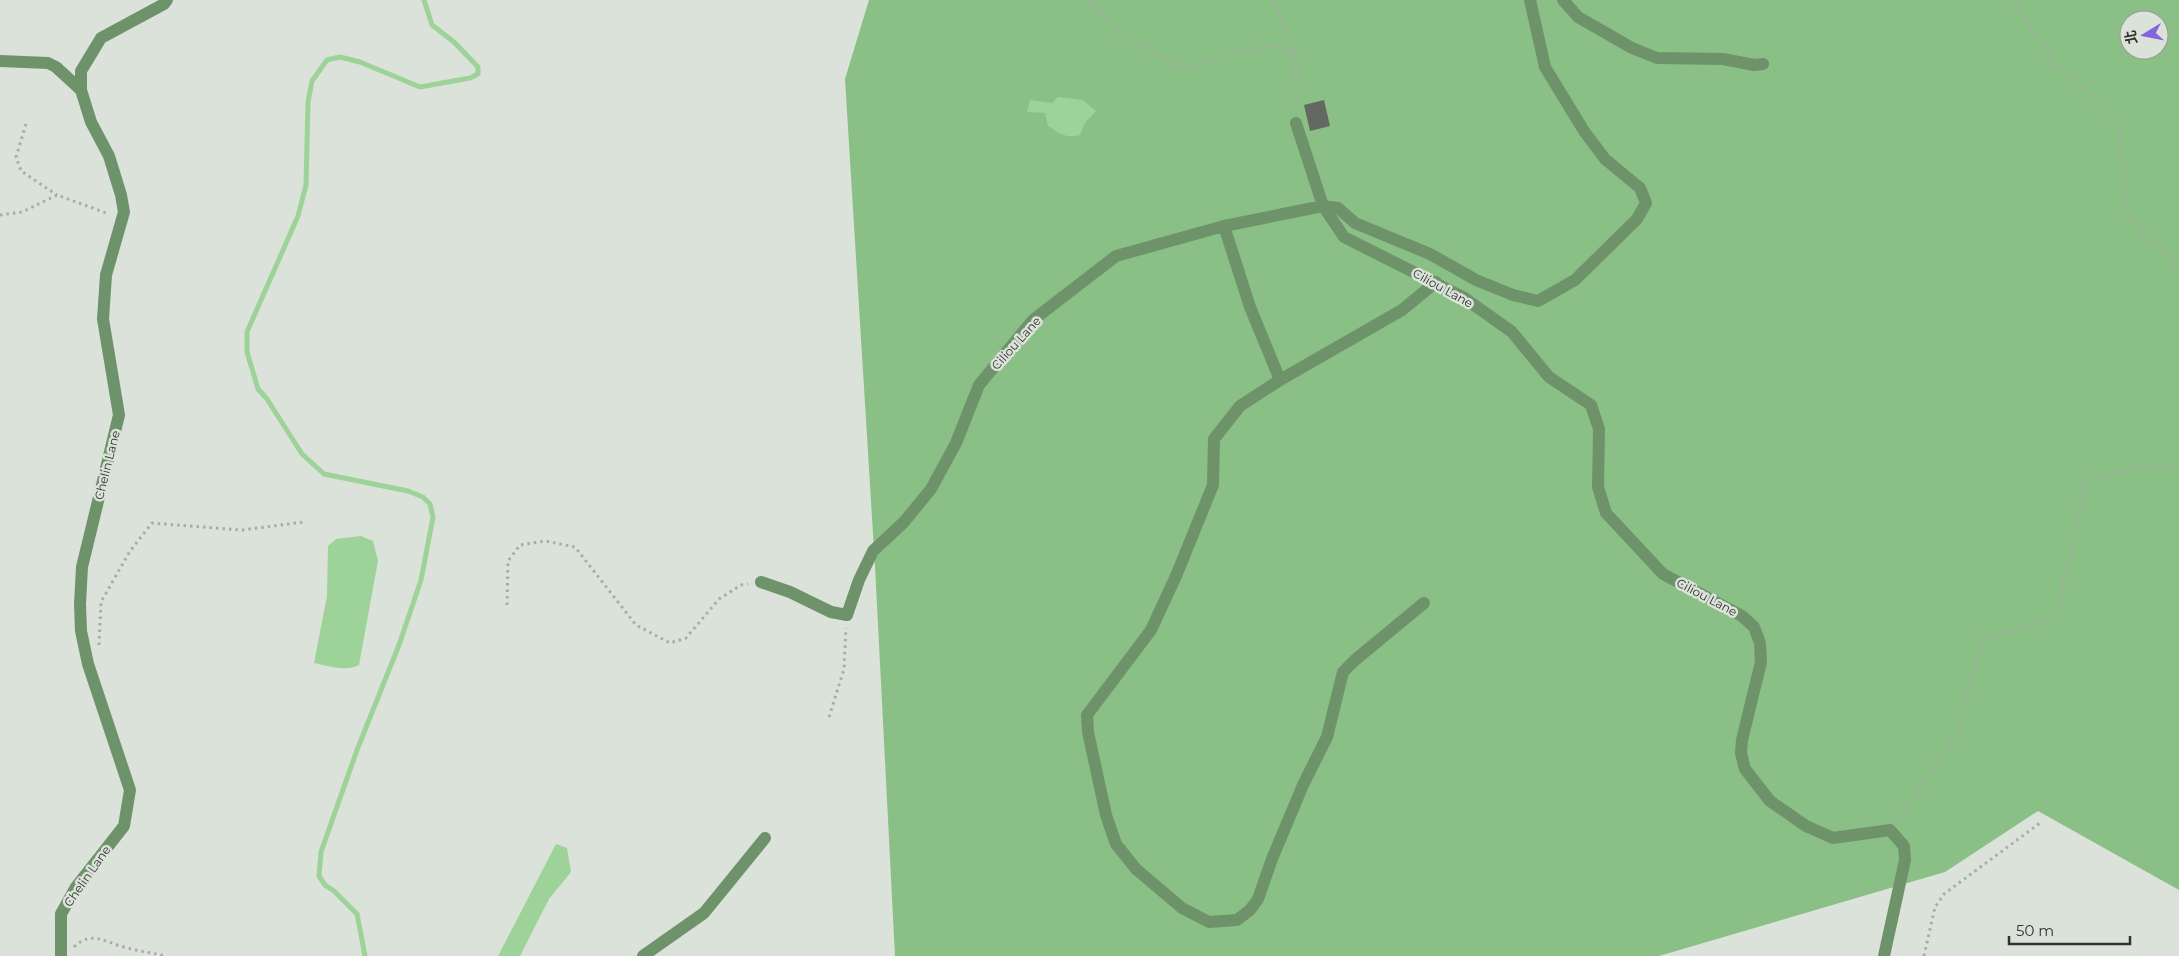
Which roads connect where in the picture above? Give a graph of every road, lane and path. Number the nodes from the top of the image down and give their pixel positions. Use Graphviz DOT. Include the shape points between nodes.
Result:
graph roads {
  1 [pos="167,0"];
  2 [pos="1088,0"];
  3 [pos="1273,0"];
  4 [pos="1530,0"];
  5 [pos="1563,0"];
  6 [pos="2012,0"];
  7 [pos="1296,54"];
  8 [pos="0,61"];
  9 [pos="1763,64"];
  10 [pos="81,90"];
  11 [pos="1296,123"];
  12 [pos="26,124"];
  13 [pos="57,196"];
  14 [pos="1323,206"];
  15 [pos="0,215"];
  16 [pos="1224,226"];
  17 [pos="121,227"];
  18 [pos="2179,268"];
  19 [pos="1436,282"];
  20 [pos="1280,380"];
  21 [pos="2179,468"];
  22 [pos="304,522"];
  23 [pos="761,582"];
  24 [pos="1424,603"];
  25 [pos="507,605"];
  26 [pos="847,615"];
  27 [pos="100,653"];
  28 [pos="829,717"];
  29 [pos="2040,823"];
  30 [pos="1890,830"];
  31 [pos="765,838"];
  32 [pos="66,953"];
  33 [pos="166,956"];
  34 [pos="643,956"];
  35 [pos="1884,956"];
  36 [pos="1924,956"];
  1 -- 10 [label="street, Chelin Lane" via="101,38 81,71"];
  2 -- 7 [label="path" via="1121,35 1184,68 1270,45"];
  3 -- 7 [label="path"];
  4 -- 14 [label="street" via="1545,67 1605,159 1640,188 1646,203 1637,219 1575,280 1538,301 1476,280 1430,254 1356,222 1338,208"];
  5 -- 9 [label="street" via="1578,17 1632,48 1657,58 1723,59"];
  6 -- 18 [label="path" via="2056,63 2120,122 2125,213"];
  7 -- 11 [label="path"];
  8 -- 10 [label="street" via="48,62"];
  10 -- 17 [label="street, Chelin Lane" via="122,195 124,212"];
  11 -- 14 [label="street"];
  12 -- 13 [label="path" via="16,157 21,171"];
  13 -- 15 [label="path" via="22,212"];
  13 -- 17 [label="path" via="108,213"];
  14 -- 16 [label="street, Ciliou Lane"];
  14 -- 19 [label="street, Ciliou Lane" via="1344,237"];
  16 -- 20 [label="street" via="1250,307"];
  16 -- 26 [label="street, Ciliou Lane" via="1116,256 1033,320 979,385 956,443 931,489 904,522 873,551"];
  17 -- 32 [label="street, Chelin Lane" via="106,275 103,319 119,415 82,567 80,604 81,631 88,664 130,790 124,826 76,886 61,914"];
  19 -- 20 [label="street" via="1402,310"];
  19 -- 30 [label="street, Ciliou Lane" via="1512,332 1549,378 1591,405 1599,429 1598,487 1606,512 1630,540 1663,574 1742,616 1754,627 1760,642 1761,662 1741,753 1745,769 1770,801 1806,826 1833,838"];
  20 -- 24 [label="street" via="1240,406 1214,439 1212,485 1176,576 1150,630 1087,715 1106,815 1116,844 1136,869 1182,908 1209,922 1237,920 1250,910 1258,899 1276,849 1327,737 1343,672"];
  21 -- 30 [label="path" via="2132,468 2086,481 2056,617 1980,641 1956,736"];
  22 -- 27 [label="path" via="242,530 152,523 130,550 101,602"];
  23 -- 25 [label="path" via="741,585 719,599 686,638 670,643 636,625 574,547 545,541 520,545 508,561"];
  23 -- 26 [label="street" via="830,612"];
  26 -- 28 [label="path" via="844,669"];
  29 -- 36 [label="path" via="1944,894 1934,907"];
  30 -- 35 [label="street" via="1904,846 1906,860"];
  31 -- 34 [label="street" via="704,913"];
  32 -- 33 [label="path" via="82,940 102,938 122,947"];
}
